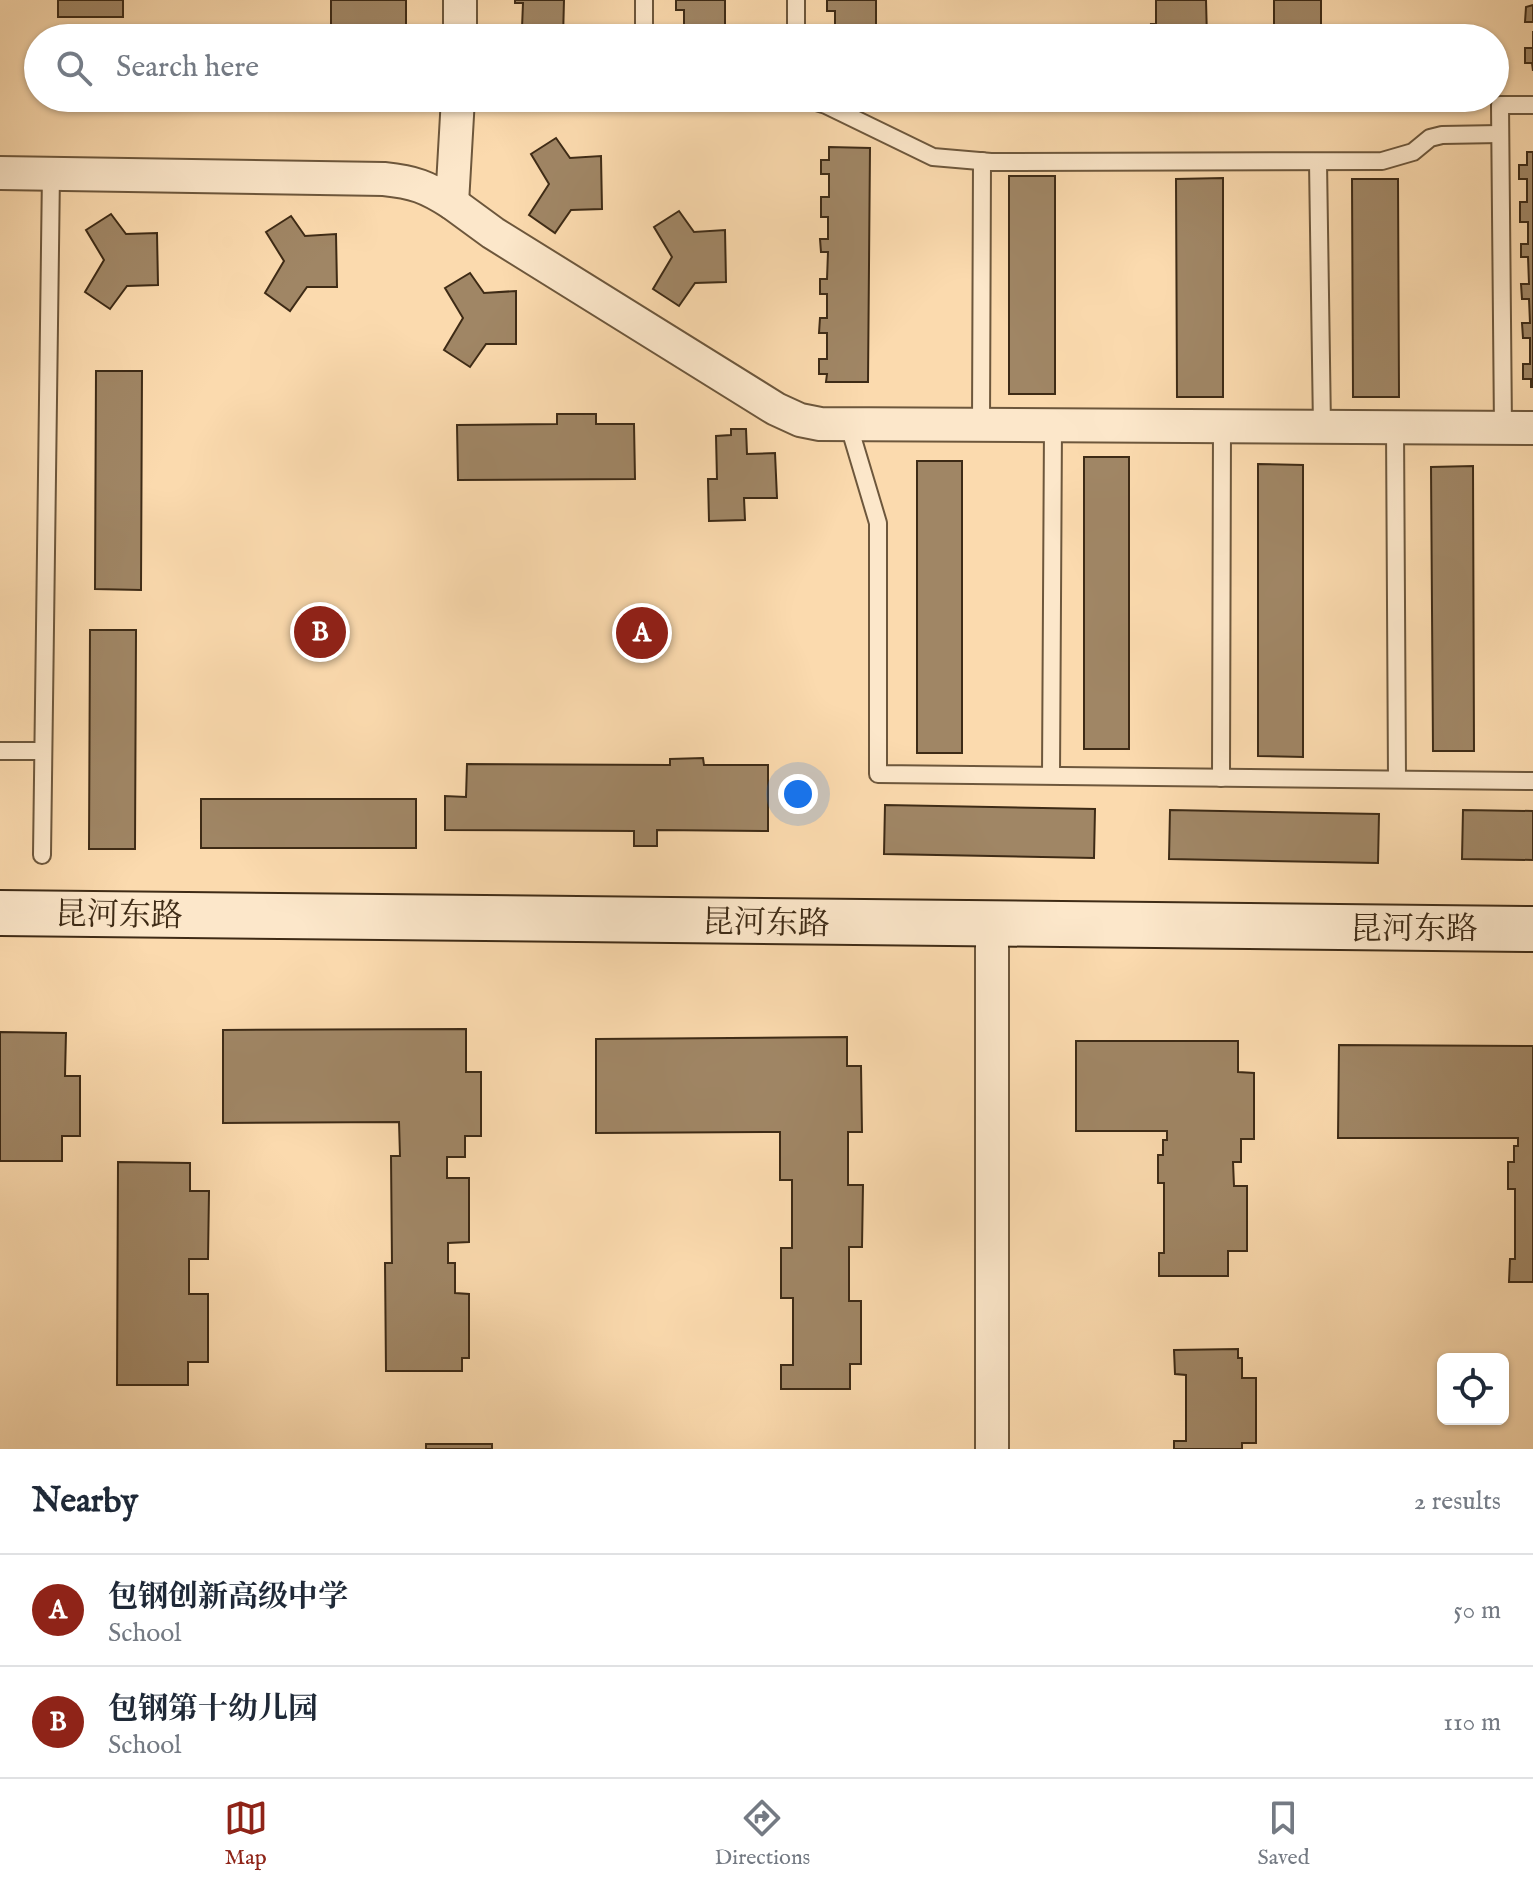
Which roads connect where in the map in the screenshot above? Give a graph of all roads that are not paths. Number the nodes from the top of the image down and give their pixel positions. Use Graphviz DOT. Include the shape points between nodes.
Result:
graph roads {
  1 [pos="460,0"];
  2 [pos="644,0"];
  3 [pos="796,0"];
  4 [pos="460,24"];
  5 [pos="644,24"];
  6 [pos="796,24"];
  7 [pos="1509,105"];
  8 [pos="1533,105"];
  9 [pos="457,112"];
  10 [pos="840,112"];
  11 [pos="1500,112"];
  12 [pos="1500,134"];
  13 [pos="982,161"];
  14 [pos="1318,162"];
  15 [pos="0,173"];
  16 [pos="51,173"];
  17 [pos="452,203"];
  18 [pos="849,426"];
  19 [pos="981,426"];
  20 [pos="1053,427"];
  21 [pos="1222,427"];
  22 [pos="1322,427"];
  23 [pos="1395,427"];
  24 [pos="1518,428"];
  25 [pos="0,751"];
  26 [pos="43,751"];
  27 [pos="1051,775"];
  28 [pos="1221,778"];
  29 [pos="1397,779"];
  30 [pos="1533,781"];
  31 [pos="42,855"];
  32 [pos="0,913"];
  33 [pos="992,925"];
  34 [pos="1533,929"];
  35 [pos="992,1449"];
  1 -- 4 [label="street"];
  2 -- 5 [label="lane"];
  3 -- 6 [label="lane"];
  7 -- 8 [label="lane"];
  9 -- 17 [label="street"];
  10 -- 13 [label="lane" via="933,157"];
  11 -- 12 [label="lane"];
  12 -- 14 [label="lane" via="1442,135 1402,157 1382,161"];
  12 -- 24 [label="lane"];
  13 -- 14 [label="lane"];
  13 -- 19 [label="lane"];
  14 -- 22 [label="lane"];
  15 -- 16 [label="street"];
  16 -- 17 [label="street" via="411,181"];
  16 -- 26 [label="lane"];
  17 -- 18 [label="street" via="776,409 810,422"];
  18 -- 19 [label="street"];
  18 -- 27 [label="lane" via="878,523 878,774"];
  19 -- 20 [label="street"];
  20 -- 21 [label="street"];
  20 -- 27 [label="lane"];
  21 -- 22 [label="street"];
  21 -- 28 [label="lane"];
  22 -- 23 [label="street"];
  23 -- 24 [label="street"];
  23 -- 29 [label="lane"];
  25 -- 26 [label="lane"];
  26 -- 31 [label="lane"];
  27 -- 28 [label="lane"];
  28 -- 29 [label="lane"];
  29 -- 30 [label="lane"];
  32 -- 33 [label="street, 昆河东路"];
  33 -- 34 [label="street, 昆河东路"];
  33 -- 35 [label="street"];
}
